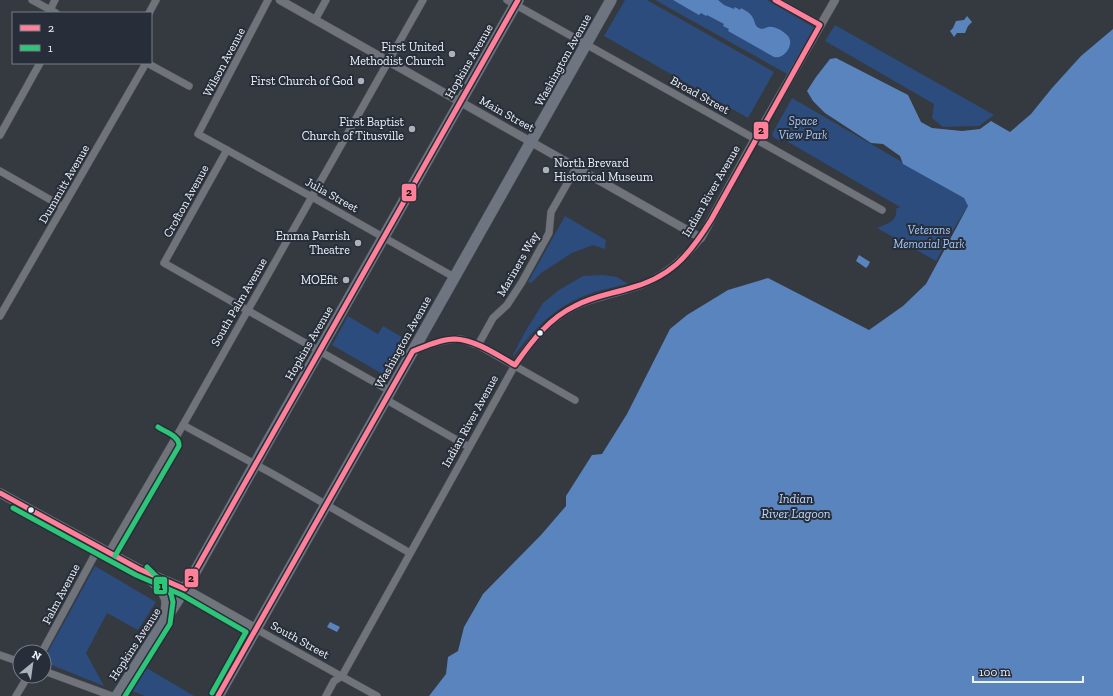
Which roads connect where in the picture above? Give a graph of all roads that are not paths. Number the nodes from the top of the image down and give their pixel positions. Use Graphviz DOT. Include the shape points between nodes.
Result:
graph roads {
  1 [pos="32,0"];
  2 [pos="56,0"];
  3 [pos="156,0"];
  4 [pos="268,0"];
  5 [pos="280,0"];
  6 [pos="326,0"];
  7 [pos="423,0"];
  8 [pos="611,0"];
  9 [pos="775,0"];
  10 [pos="836,0"];
  11 [pos="514,2"];
  12 [pos="53,11"];
  13 [pos="150,12"];
  14 [pos="315,20"];
  15 [pos="820,26"];
  16 [pos="586,44"];
  17 [pos="388,61"];
  18 [pos="39,64"];
  19 [pos="146,64"];
  20 [pos="149,64"];
  21 [pos="189,86"];
  22 [pos="460,102"];
  23 [pos="198,134"];
  24 [pos="0,135"];
  25 [pos="755,139"];
  26 [pos="531,142"];
  27 [pos="227,150"];
  28 [pos="576,168"];
  29 [pos="0,172"];
  30 [pos="312,197"];
  31 [pos="63,207"];
  32 [pos="882,210"];
  33 [pos="384,238"];
  34 [pos="701,238"];
  35 [pos="454,277"];
  36 [pos="247,310"];
  37 [pos="0,316"];
  38 [pos="478,345"];
  39 [pos="320,351"];
  40 [pos="413,351"];
  41 [pos="515,366"];
  42 [pos="388,395"];
  43 [pos="575,400"];
  44 [pos="183,425"];
  45 [pos="469,447"];
  46 [pos="255,465"];
  47 [pos="0,493"];
  48 [pos="326,504"];
  49 [pos="99,547"];
  50 [pos="109,552"];
  51 [pos="410,553"];
  52 [pos="139,569"];
  53 [pos="185,589"];
  54 [pos="163,623"];
  55 [pos="256,629"];
  56 [pos="46,644"];
  57 [pos="0,655"];
  58 [pos="12,659"];
  59 [pos="52,674"];
  60 [pos="342,676"];
  61 [pos="23,684"];
  62 [pos="16,696"];
  63 [pos="112,696"];
  64 [pos="117,696"];
  65 [pos="218,696"];
  66 [pos="326,696"];
  67 [pos="377,696"];
  1 -- 12 [label="street"];
  2 -- 12 [label="street"];
  3 -- 13 [label="street"];
  4 -- 23 [label="street, Wilson Avenue"];
  5 -- 14 [label="street, Main Street"];
  6 -- 14 [label="street"];
  7 -- 17 [label="street, South Palm Avenue"];
  8 -- 16 [label="main road, Washington Avenue"];
  9 -- 15 [label="street"];
  10 -- 15 [label="street, Indian River Avenue"];
  11 -- 16 [label="street, Broad Street"];
  11 -- 22 [label="main road, Hopkins Avenue"];
  14 -- 17 [label="street, Main Street"];
  15 -- 25 [label="street, Indian River Avenue"];
  16 -- 25 [label="street, Broad Street"];
  16 -- 26 [label="main road, Washington Avenue"];
  17 -- 22 [label="street, Main Street"];
  17 -- 30 [label="street, South Palm Avenue"];
  18 -- 24 [label="street"];
  19 -- 31 [label="street, Dummitt Avenue"];
  20 -- 21 [label="street"];
  22 -- 26 [label="street, Main Street"];
  22 -- 33 [label="main road, Hopkins Avenue"];
  23 -- 27 [label="street, Julia Street"];
  25 -- 32 [label="street, Broad Street"];
  25 -- 34 [label="street, Indian River Avenue"];
  26 -- 28 [label="street, Main Street"];
  26 -- 35 [label="main road, Washington Avenue"];
  27 -- 30 [label="street, Julia Street"];
  27 -- 36 [label="street, Crofton Avenue" via="164,263"];
  28 -- 34 [label="street, Main Street"];
  28 -- 38 [label="street, Mariners Way" via="551,212 549,233 522,282 507,305 493,318"];
  29 -- 31 [label="street"];
  30 -- 33 [label="street, Julia Street"];
  30 -- 36 [label="street, South Palm Avenue"];
  31 -- 37 [label="street, Dummitt Avenue"];
  33 -- 35 [label="street, Julia Street"];
  33 -- 39 [label="main road, Hopkins Avenue"];
  34 -- 41 [label="street, Indian River Avenue" via="667,272 640,285 585,302 563,313 546,326"];
  35 -- 40 [label="main road, Washington Avenue"];
  36 -- 39 [label="street"];
  36 -- 44 [label="street, South Palm Avenue"];
  38 -- 40 [label="street" via="454,339"];
  38 -- 41 [label="street"];
  39 -- 42 [label="street"];
  39 -- 46 [label="main road, Hopkins Avenue"];
  40 -- 42 [label="main road, Washington Avenue"];
  41 -- 43 [label="street"];
  41 -- 45 [label="street, Indian River Avenue"];
  42 -- 45 [label="street"];
  42 -- 48 [label="main road, Washington Avenue"];
  44 -- 46 [label="street"];
  44 -- 50 [label="street, South Palm Avenue"];
  45 -- 51 [label="street, Indian River Avenue"];
  46 -- 48 [label="street"];
  46 -- 53 [label="main road, Hopkins Avenue"];
  47 -- 49 [label="main road, South Street"];
  48 -- 51 [label="street"];
  48 -- 55 [label="main road, Washington Avenue"];
  49 -- 50 [label="main road, South Street"];
  49 -- 56 [label="street, Palm Avenue"];
  50 -- 52 [label="main road, South Street"];
  51 -- 60 [label="street, Indian River Avenue"];
  52 -- 53 [label="main road, South Street"];
  52 -- 54 [label="main road" via="165,597"];
  53 -- 54 [label="main road, Hopkins Avenue"];
  53 -- 55 [label="main road, South Street"];
  54 -- 64 [label="main road, Hopkins Avenue"];
  55 -- 60 [label="street, South Street"];
  55 -- 65 [label="main road, Washington Avenue"];
  57 -- 58 [label="street"];
  59 -- 63 [label="street"];
  60 -- 66 [label="street, Indian River Avenue" via="334,680"];
  60 -- 67 [label="street, South Street"];
  61 -- 62 [label="street"];
}
